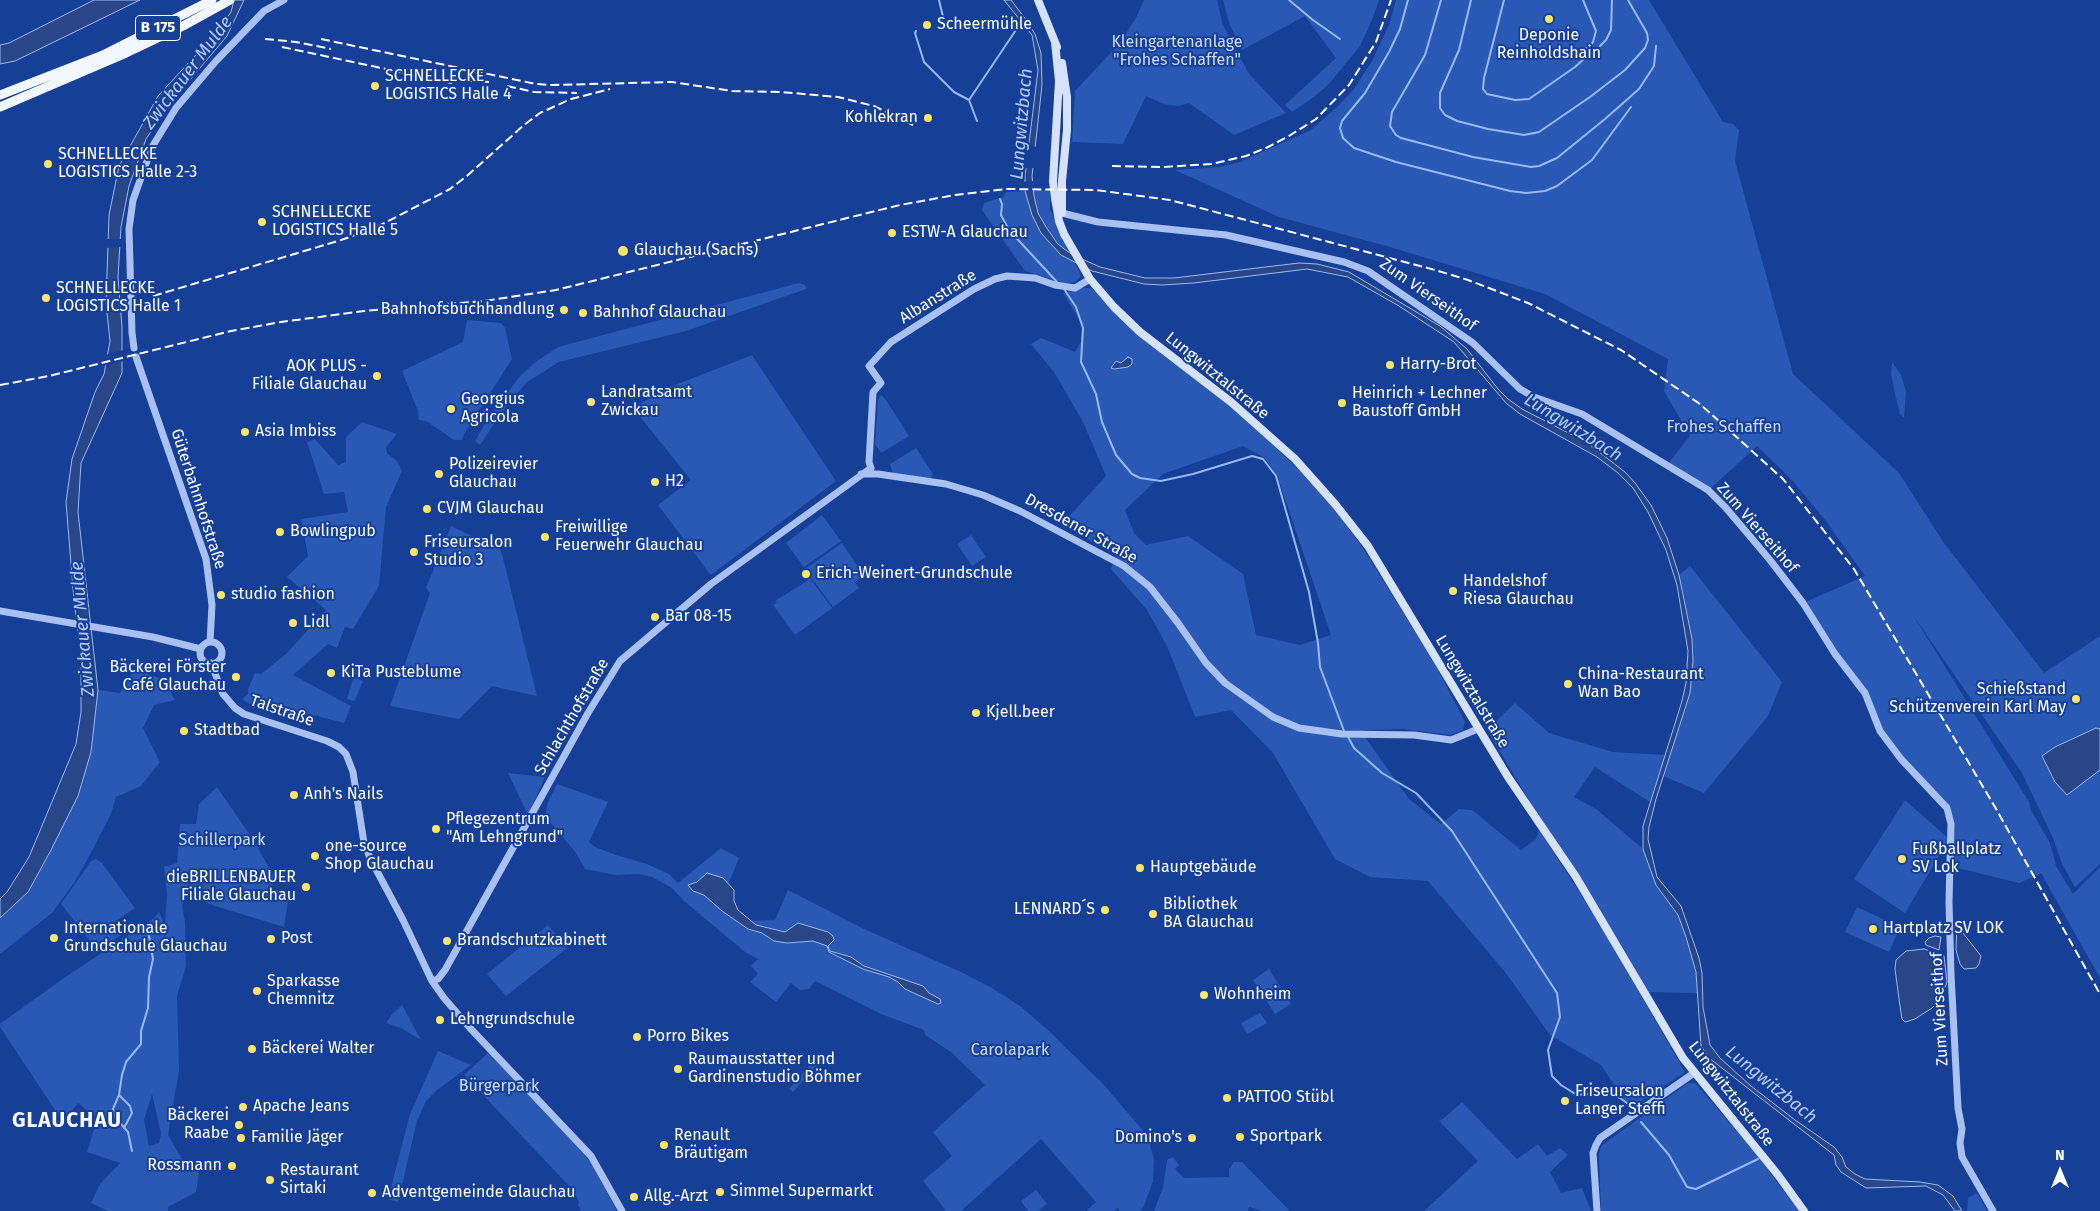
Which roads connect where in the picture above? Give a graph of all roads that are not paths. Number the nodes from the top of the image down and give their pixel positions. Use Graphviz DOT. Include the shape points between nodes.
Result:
graph roads {
  1 [pos="212,0"];
  2 [pos="284,0"];
  3 [pos="1038,0"];
  4 [pos="229,1"];
  5 [pos="0,95"];
  6 [pos="0,107"];
  7 [pos="1059,212"];
  8 [pos="1088,276"];
  9 [pos="134,348"];
  10 [pos="136,357"];
  11 [pos="871,468"];
  12 [pos="861,474"];
  13 [pos="878,474"];
  14 [pos="0,611"];
  15 [pos="210,642"];
  16 [pos="201,649"];
  17 [pos="212,664"];
  18 [pos="1478,729"];
  19 [pos="432,981"];
  20 [pos="1694,1073"];
  21 [pos="622,1211"];
  22 [pos="1597,1211"];
  23 [pos="1804,1211"];
  24 [pos="1993,1211"];
  1 -- 5 [label="main road, B 175" via="96,58"];
  2 -- 9 [label="street" via="264,11 216,61 176,108 152,148 134,200 129,229"];
  3 -- 7 [label="main road, Lungwitztalstraße" via="1055,42 1059,81 1053,181"];
  4 -- 6 [label="main road, B 175" via="107,62"];
  7 -- 8 [label="main road, Lungwitztalstraße" via="1066,238"];
  7 -- 24 [label="street, Zum Vierseithof" via="1098,222 1226,235 1344,262 1368,271 1474,343 1520,389 1534,398 1582,414 1708,490 1726,508 1804,603 1835,654 1865,693 1880,731 1901,760 1947,808 1950,824 1951,974 1958,1108 1962,1129 1960,1143 1962,1157"];
  8 -- 11 [label="street, Albanstraße" via="1075,288 1034,278 1007,276 994,279 891,342 869,366 881,383 873,392"];
  8 -- 18 [label="main road, Lungwitztalstraße" via="1140,332 1268,434 1335,504 1368,546"];
  10 -- 15 [label="street, Güterbahnhofstraße" via="206,559 212,606"];
  11 -- 12 [label="street, Schlachthofstraße"];
  11 -- 13 [label="street"];
  12 -- 13 [label="street, Dresdener Straße"];
  12 -- 19 [label="street, Schlachthofstraße" via="711,584 620,661 445,970"];
  13 -- 18 [label="street, Dresdener Straße" via="946,484 989,498 1037,519 1124,566 1150,587 1225,684 1272,718 1299,728 1352,735 1414,735 1451,740"];
  14 -- 16 [label="street" via="118,630"];
  15 -- 16 [label="street"];
  15 -- 17 [label="street" via="222,651 218,661"];
  16 -- 17 [label="street" via="203,659"];
  17 -- 19 [label="street, Talstraße" via="223,694 235,708 244,714 328,741 346,754 353,772 364,843"];
  18 -- 20 [label="main road, Lungwitztalstraße" via="1576,877"];
  19 -- 21 [label="street" via="470,1028 592,1156"];
  20 -- 22 [label="street" via="1600,1138 1593,1153"];
  20 -- 23 [label="main road, Lungwitztalstraße"];
}
